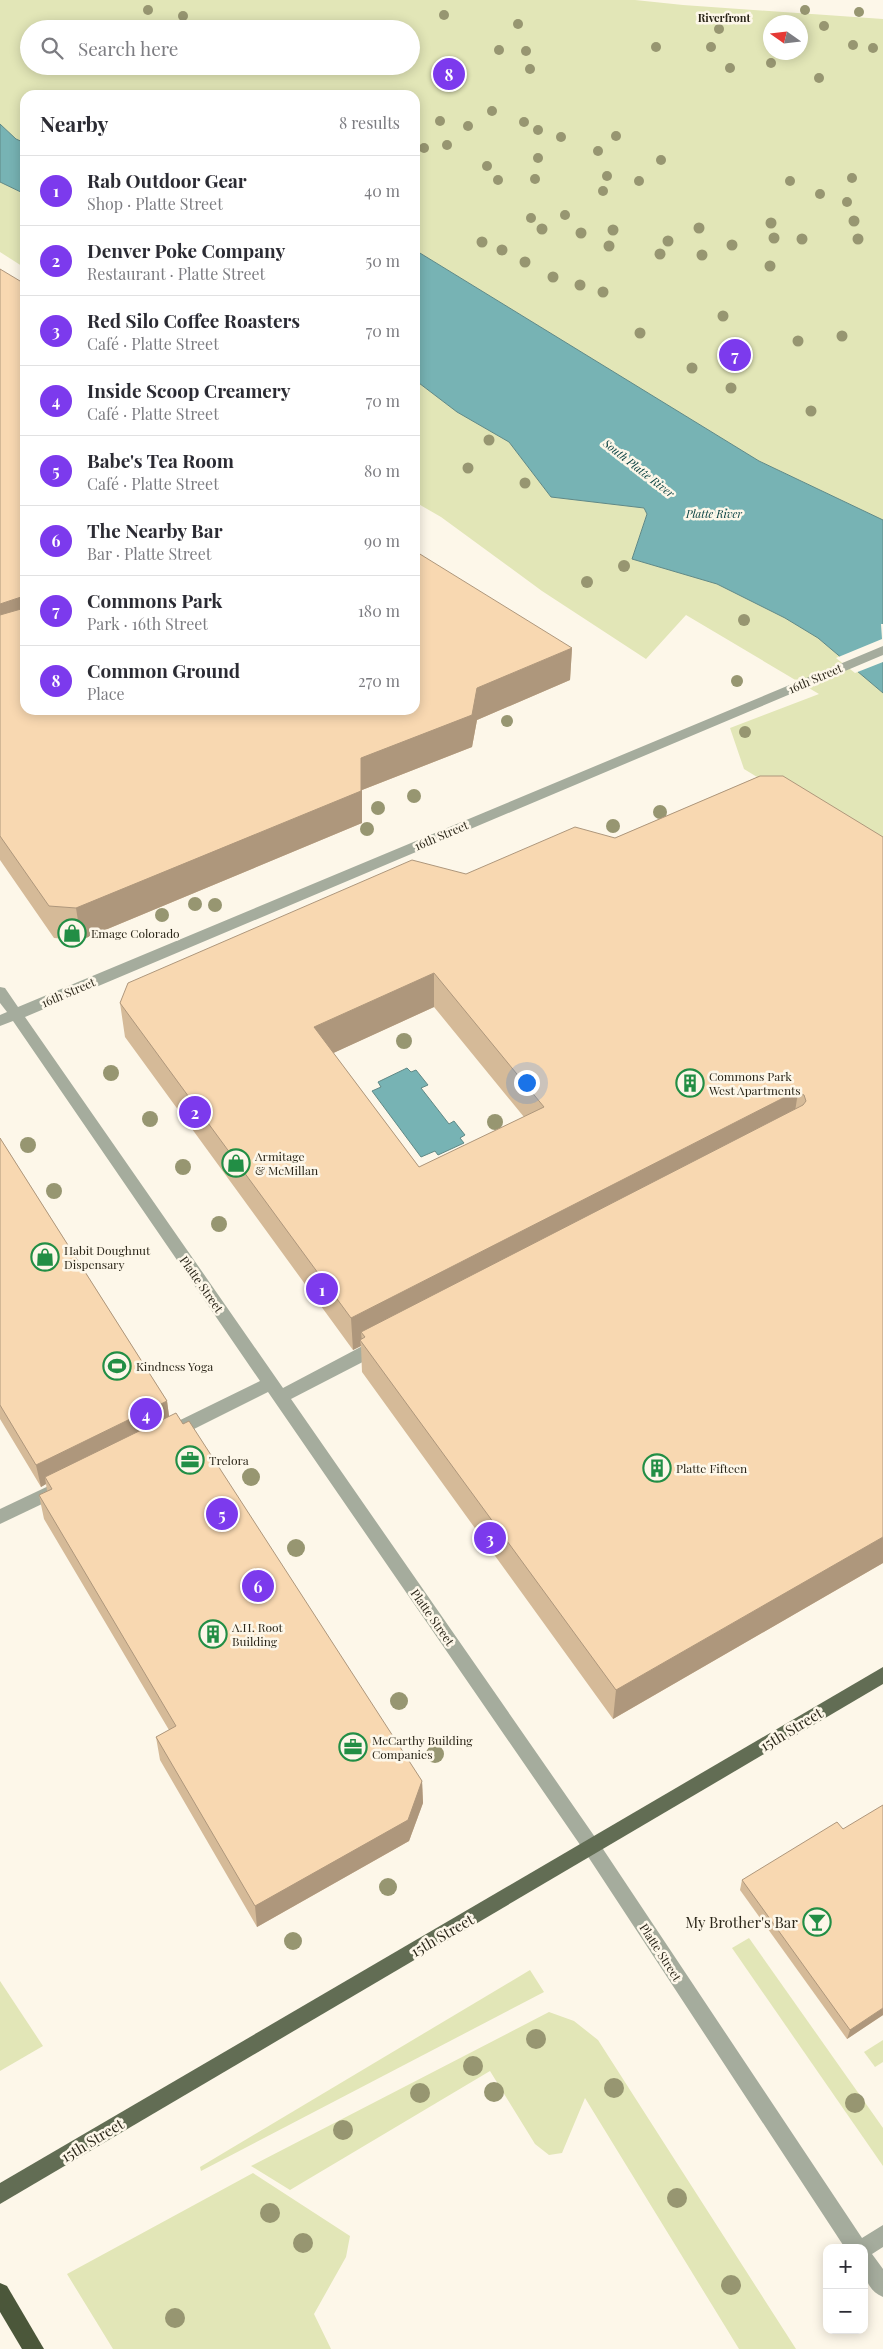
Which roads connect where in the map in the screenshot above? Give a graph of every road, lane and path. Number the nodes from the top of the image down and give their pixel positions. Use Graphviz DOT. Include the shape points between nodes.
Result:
graph roads {
  1 [pos="883,650"];
  2 [pos="0,992"];
  3 [pos="8,1018"];
  4 [pos="393,1338"];
  5 [pos="276,1390"];
  6 [pos="159,1439"];
  7 [pos="71,1482"];
  8 [pos="0,1517"];
  9 [pos="883,1675"];
  10 [pos="592,1846"];
  11 [pos="0,2194"];
  12 [pos="883,2236"];
  13 [pos="854,2244"];
  14 [pos="868,2245"];
  15 [pos="868,2265"];
  16 [pos="883,2287"];
  17 [pos="0,2293"];
  18 [pos="34,2349"];
  1 -- 3 [label="street, 16th Street"];
  2 -- 3 [label="street, Platte Street"];
  3 -- 5 [label="street, Platte Street"];
  4 -- 5 [label="street"];
  5 -- 6 [label="street"];
  5 -- 10 [label="street, Platte Street"];
  7 -- 8 [label="street"];
  9 -- 10 [label="main road, 15th Street"];
  10 -- 11 [label="main road, 15th Street"];
  10 -- 13 [label="street, Platte Street"];
  12 -- 14 [label="street"];
  15 -- 16 [label="street"];
  17 -- 18 [label="highway"];
}
